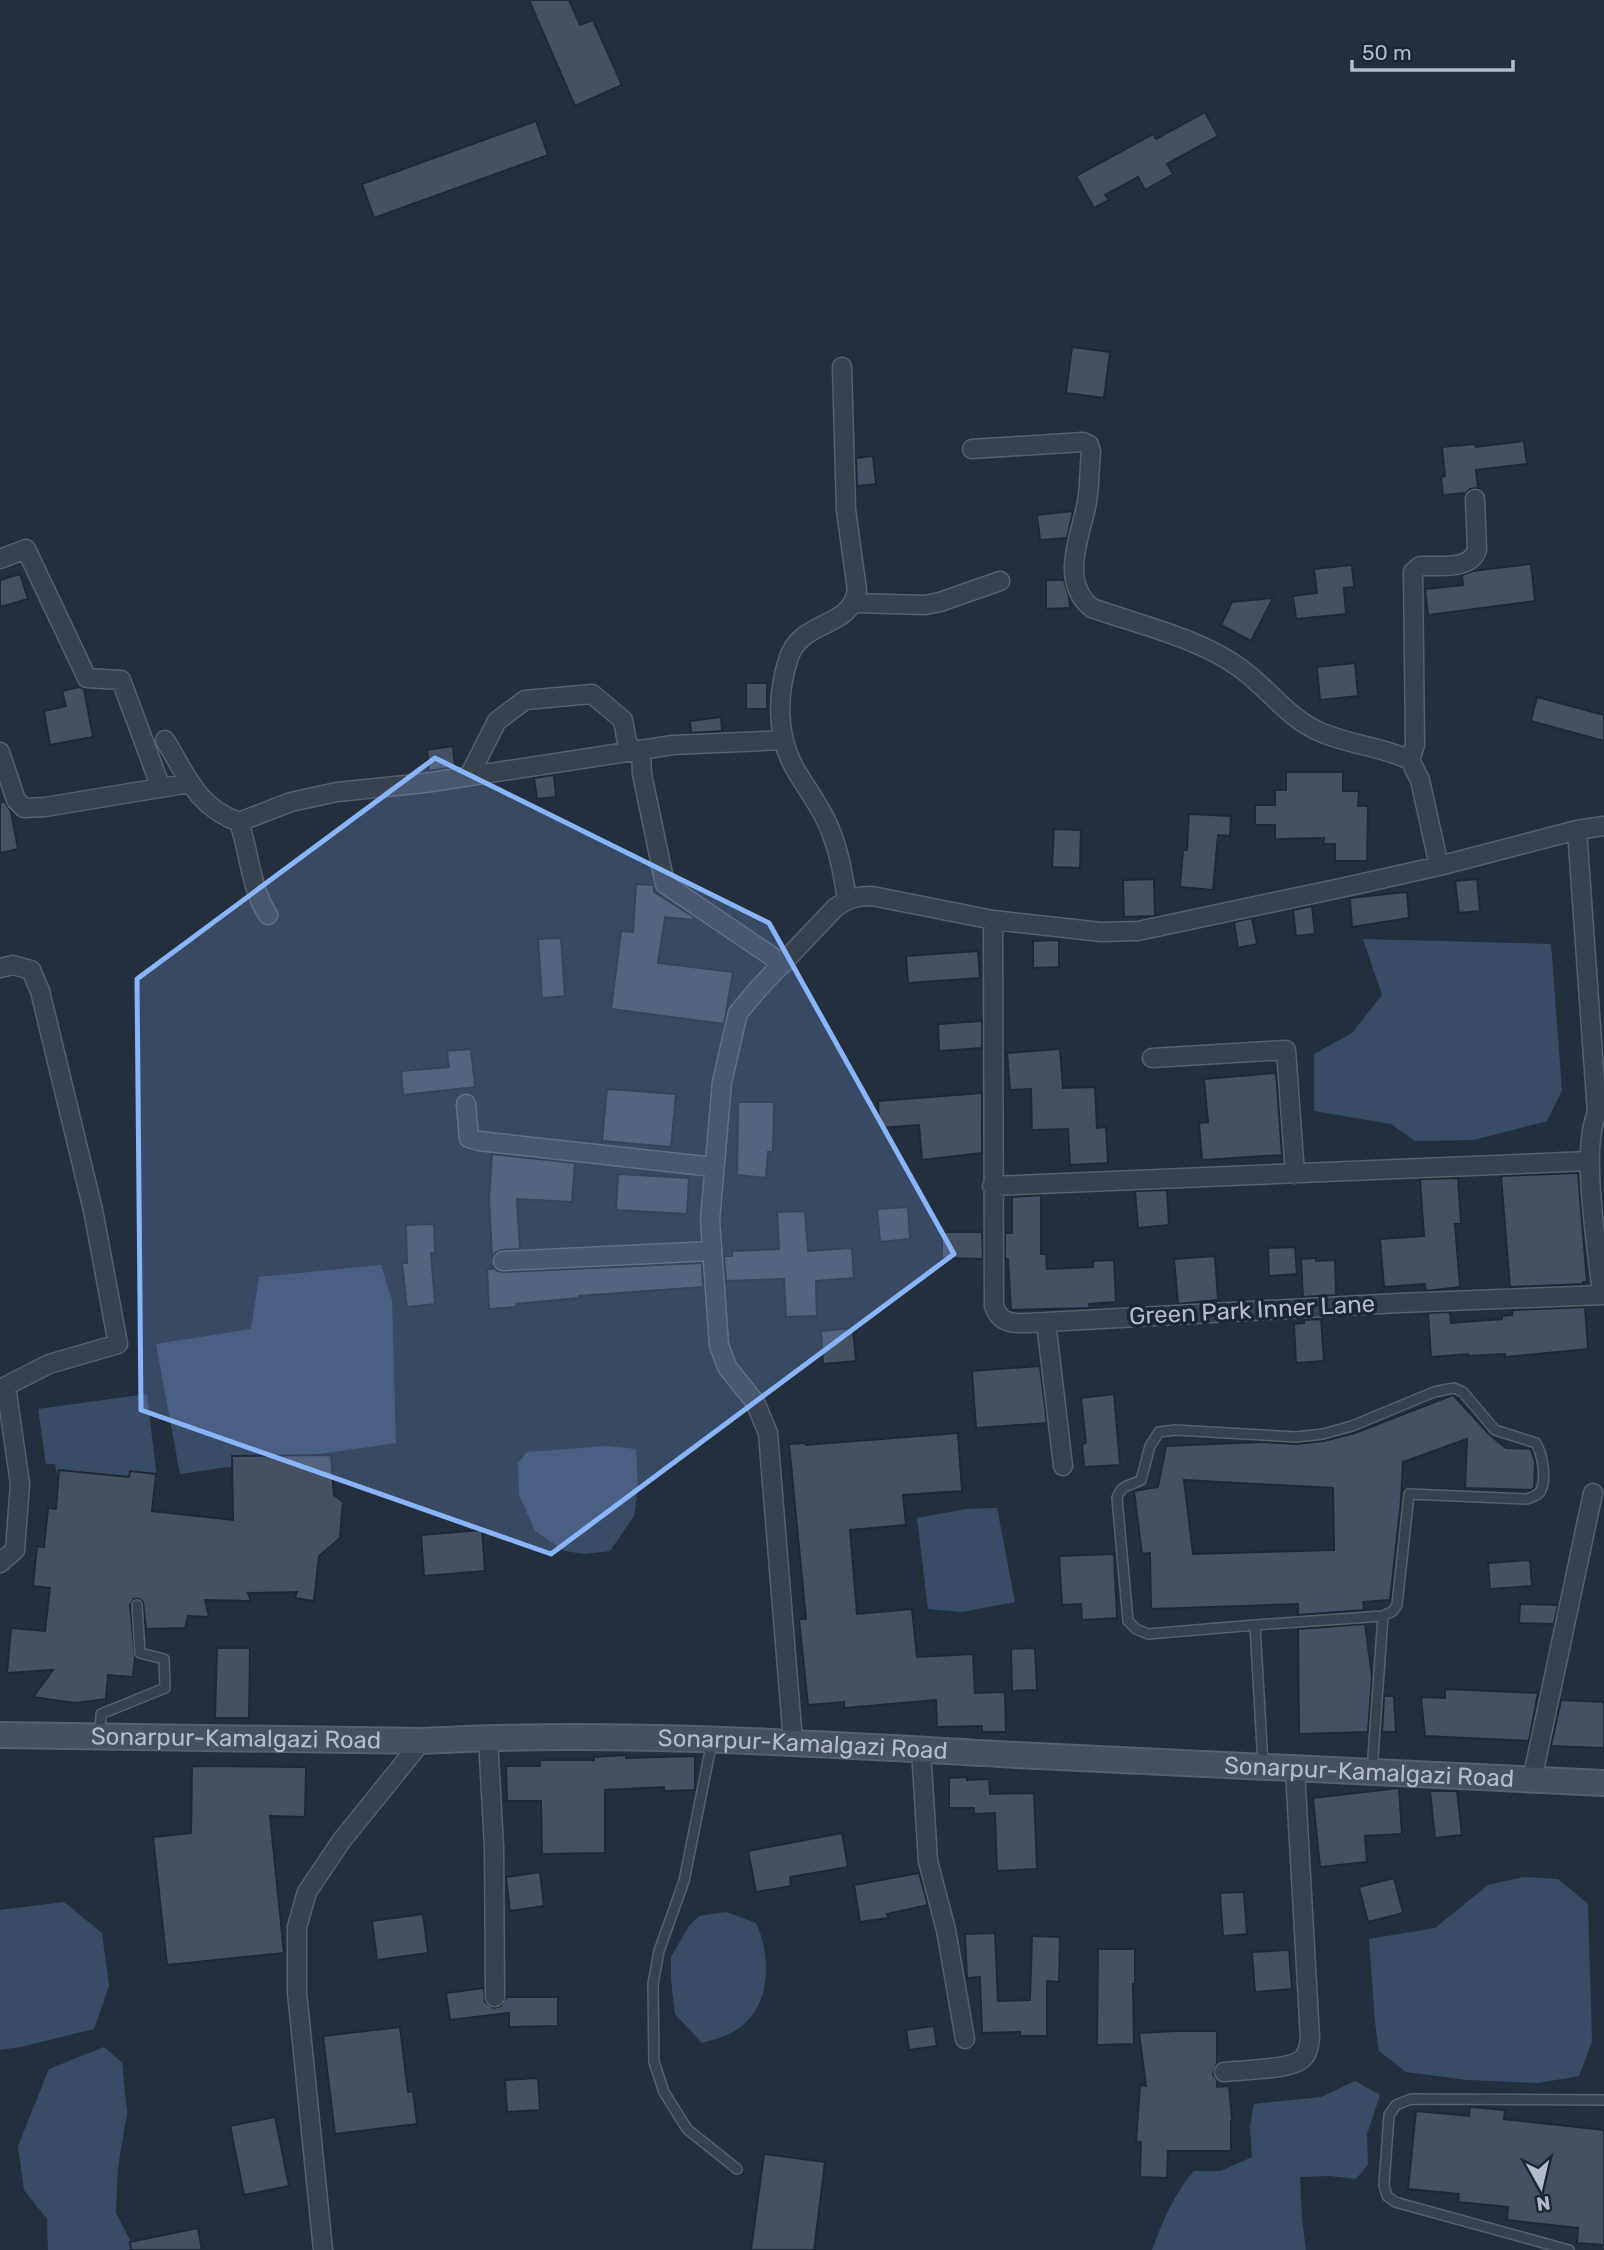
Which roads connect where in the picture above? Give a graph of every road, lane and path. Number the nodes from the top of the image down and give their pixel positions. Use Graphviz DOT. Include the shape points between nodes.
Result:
graph roads {
  1 [pos="842,368"];
  2 [pos="972,449"];
  3 [pos="1475,499"];
  4 [pos="0,559"];
  5 [pos="1000,581"];
  6 [pos="855,603"];
  7 [pos="165,740"];
  8 [pos="783,740"];
  9 [pos="638,750"];
  10 [pos="0,752"];
  11 [pos="1410,760"];
  12 [pos="469,776"];
  13 [pos="190,783"];
  14 [pos="161,788"];
  15 [pos="239,822"];
  16 [pos="1604,826"];
  17 [pos="1577,830"];
  18 [pos="1439,866"];
  19 [pos="848,899"];
  20 [pos="268,915"];
  21 [pos="993,920"];
  22 [pos="783,964"];
  23 [pos="0,968"];
  24 [pos="1152,1058"];
  25 [pos="466,1104"];
  26 [pos="1600,1112"];
  27 [pos="1589,1161"];
  28 [pos="714,1167"];
  29 [pos="1295,1174"];
  30 [pos="992,1186"];
  31 [pos="712,1251"];
  32 [pos="503,1261"];
  33 [pos="1603,1295"];
  34 [pos="1046,1322"];
  35 [pos="3,1386"];
  36 [pos="1063,1466"];
  37 [pos="1593,1493"];
  38 [pos="0,1563"];
  39 [pos="137,1605"];
  40 [pos="1383,1616"];
  41 [pos="1255,1625"];
  42 [pos="0,1735"];
  43 [pos="100,1737"];
  44 [pos="488,1738"];
  45 [pos="713,1740"];
  46 [pos="422,1741"];
  47 [pos="793,1742"];
  48 [pos="921,1749"];
  49 [pos="1263,1768"];
  50 [pos="1294,1770"];
  51 [pos="1371,1773"];
  52 [pos="1532,1780"];
  53 [pos="1604,1783"];
  54 [pos="495,1997"];
  55 [pos="965,2039"];
  56 [pos="1224,2072"];
  57 [pos="1604,2100"];
  58 [pos="737,2169"];
  59 [pos="323,2250"];
  60 [pos="1569,2250"];
  1 -- 6 [label="street" via="846,510"];
  2 -- 11 [label="street" via="1089,445 1086,505 1073,554 1083,601 1212,650 1318,731"];
  3 -- 11 [label="street" via="1474,558 1466,563 1420,566 1413,572 1415,745"];
  4 -- 14 [label="street" via="26,549 88,678 121,680"];
  5 -- 6 [label="street" via="925,605"];
  6 -- 8 [label="street" via="847,613 808,632 789,656 782,685"];
  7 -- 13 [label="street"];
  8 -- 9 [label="street"];
  8 -- 19 [label="street" via="829,827"];
  9 -- 12 [label="street"];
  9 -- 12 [label="street" via="627,742 623,720 592,694 525,700 498,722"];
  9 -- 22 [label="street" via="664,884"];
  10 -- 14 [label="street" via="16,800 24,807"];
  11 -- 18 [label="street" via="1420,780"];
  12 -- 15 [label="street" via="310,797"];
  13 -- 14 [label="street"];
  13 -- 15 [label="street" via="215,812"];
  15 -- 20 [label="street" via="254,887"];
  16 -- 17 [label="street"];
  17 -- 18 [label="street"];
  17 -- 26 [label="street"];
  18 -- 21 [label="street" via="1138,931 1101,932"];
  19 -- 21 [label="street" via="872,896"];
  19 -- 22 [label="street"];
  21 -- 30 [label="street"];
  22 -- 28 [label="street" via="738,1013 722,1082"];
  23 -- 35 [label="street" via="13,965 31,970 40,991 93,1210 118,1343 49,1364"];
  24 -- 29 [label="street" via="1286,1050"];
  25 -- 28 [label="street" via="469,1138 479,1141"];
  26 -- 27 [label="street" via="1592,1124"];
  27 -- 29 [label="street"];
  27 -- 33 [label="street"];
  28 -- 31 [label="street"];
  29 -- 30 [label="street"];
  30 -- 34 [label="street, Green Park Inner Lane" via="993,1306 997,1317 1007,1322"];
  31 -- 32 [label="street"];
  31 -- 47 [label="street" via="719,1345 727,1367 755,1402 768,1433"];
  33 -- 34 [label="street, Green Park Inner Lane"];
  34 -- 36 [label="street"];
  35 -- 38 [label="street" via="20,1484 15,1550"];
  37 -- 52 [label="street"];
  39 -- 43 [label="lane" via="140,1653 164,1659 165,1688 101,1714"];
  40 -- 41 [label="lane"];
  40 -- 41 [label="lane" via="1396,1605 1409,1494 1527,1499 1541,1490 1543,1469 1536,1443 1495,1430 1464,1392 1454,1388 1323,1434 1296,1437 1175,1430 1154,1437 1142,1480 1123,1487 1117,1497 1128,1621 1148,1634"];
  40 -- 51 [label="lane"];
  41 -- 49 [label="lane"];
  42 -- 43 [label="main road, Sonarpur-Kamalgazi Road"];
  43 -- 46 [label="main road, Sonarpur-Kamalgazi Road"];
  44 -- 45 [label="main road, Sonarpur-Kamalgazi Road"];
  44 -- 46 [label="main road, Sonarpur-Kamalgazi Road"];
  44 -- 54 [label="street"];
  45 -- 47 [label="main road, Sonarpur-Kamalgazi Road"];
  45 -- 58 [label="lane" via="684,1881 659,1951 654,2062 664,2092 687,2129"];
  46 -- 59 [label="street" via="335,1850 307,1892 297,1927 297,1992"];
  47 -- 48 [label="main road, Sonarpur-Kamalgazi Road"];
  48 -- 49 [label="main road, Sonarpur-Kamalgazi Road"];
  48 -- 55 [label="street" via="928,1861 946,1930"];
  49 -- 50 [label="main road, Sonarpur-Kamalgazi Road"];
  50 -- 51 [label="main road, Sonarpur-Kamalgazi Road"];
  50 -- 56 [label="street" via="1309,2049 1291,2064"];
  51 -- 52 [label="main road, Sonarpur-Kamalgazi Road"];
  52 -- 53 [label="main road, Sonarpur-Kamalgazi Road"];
  57 -- 60 [label="lane" via="1411,2099 1396,2105 1389,2115 1387,2196"];
}
